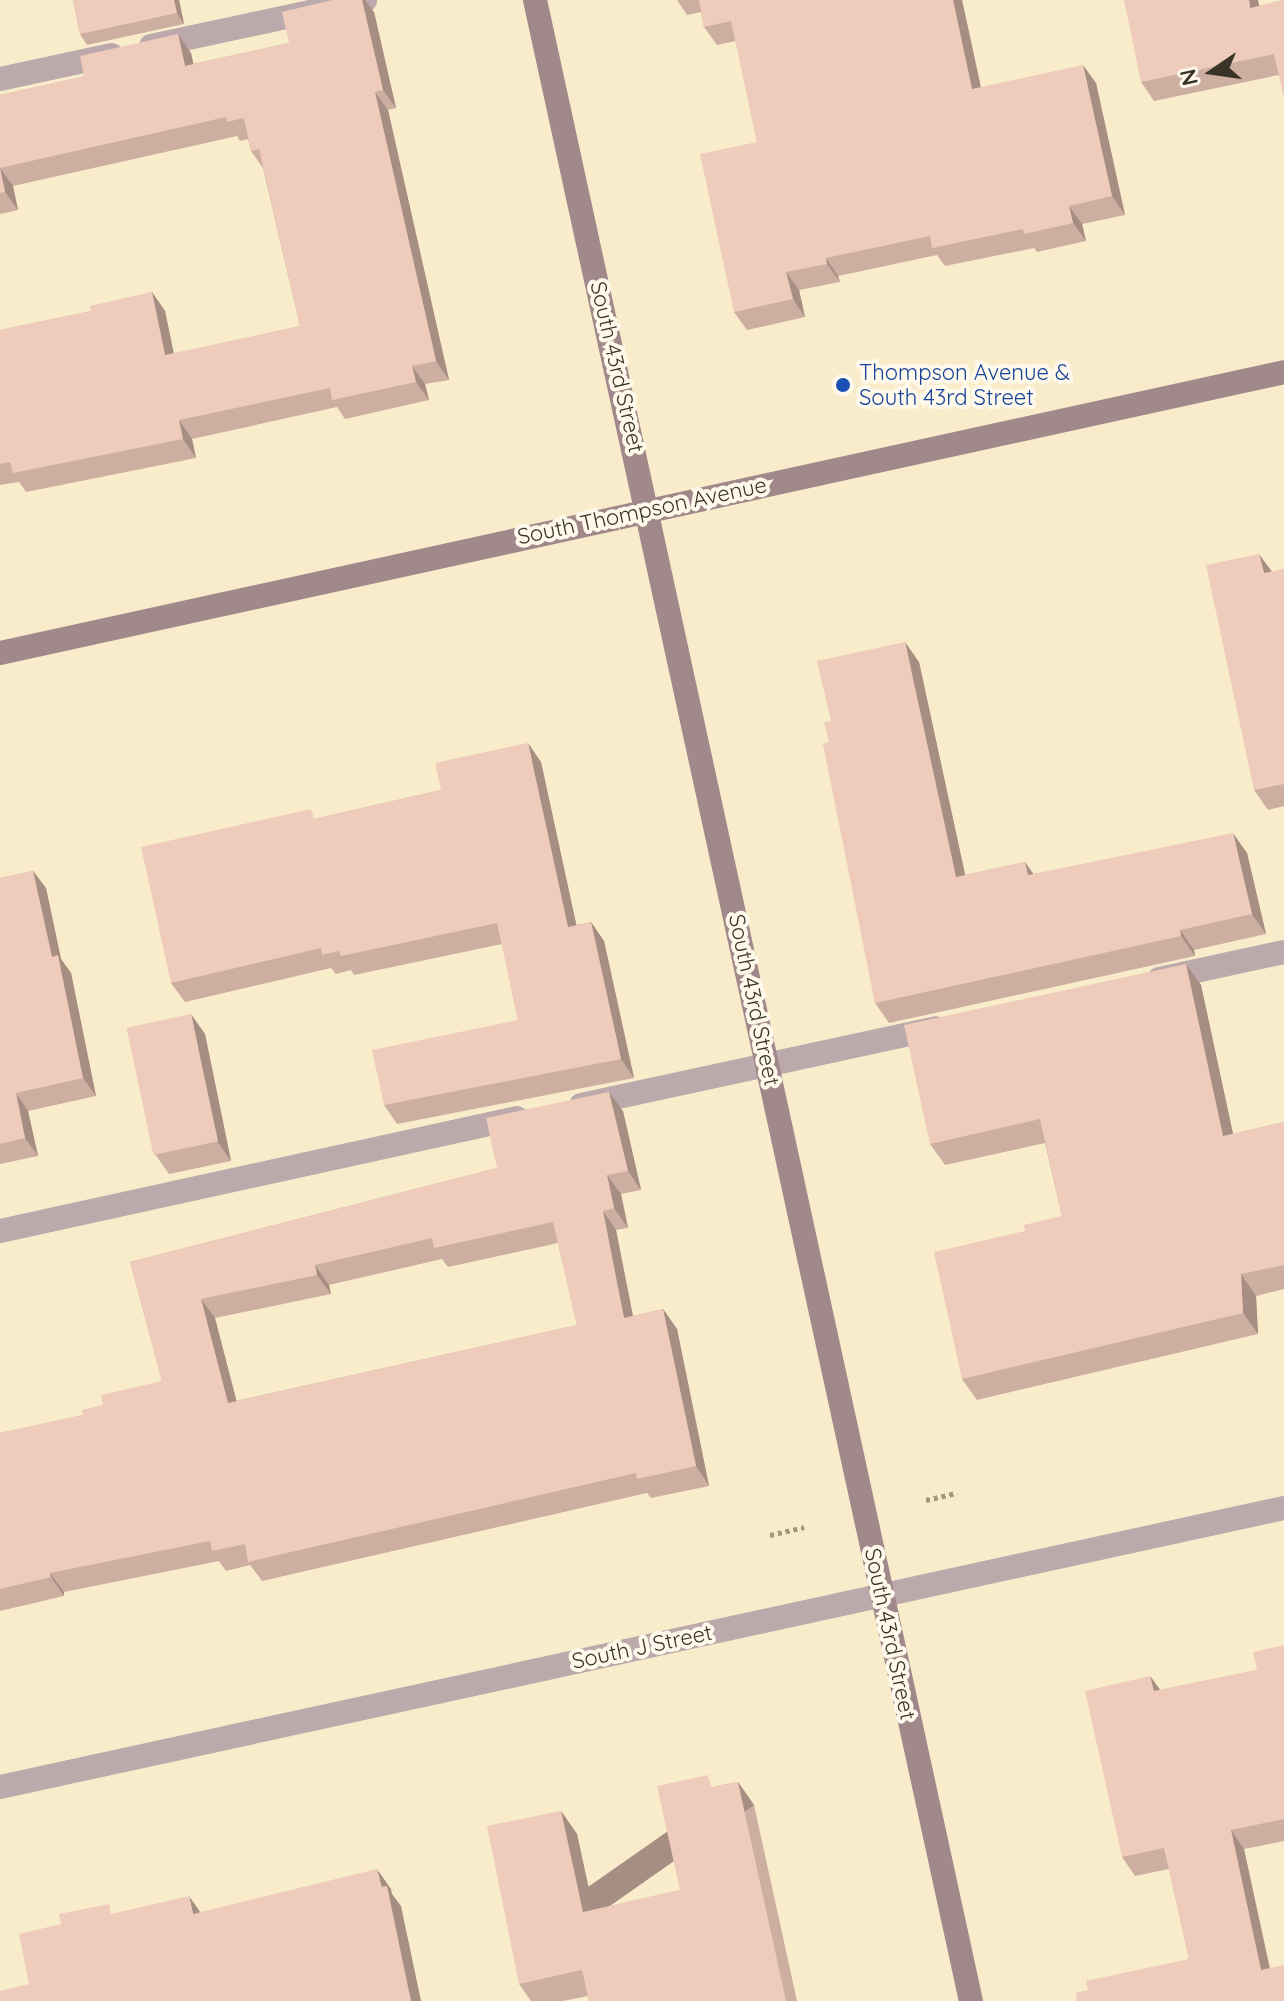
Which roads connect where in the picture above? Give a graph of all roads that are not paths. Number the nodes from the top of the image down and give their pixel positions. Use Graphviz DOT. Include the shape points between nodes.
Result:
graph roads {
  1 [pos="365,0"];
  2 [pos="535,0"];
  3 [pos="0,79"];
  4 [pos="1284,372"];
  5 [pos="649,509"];
  6 [pos="0,653"];
  7 [pos="1284,952"];
  8 [pos="1131,985"];
  9 [pos="964,1022"];
  10 [pos="768,1064"];
  11 [pos="0,1231"];
  12 [pos="1284,1508"];
  13 [pos="881,1594"];
  14 [pos="0,1787"];
  15 [pos="971,2001"];
  1 -- 3 [label="street"];
  2 -- 5 [label="street, South 43rd Street"];
  4 -- 5 [label="street, South Thompson Avenue"];
  5 -- 6 [label="street, South Thompson Avenue"];
  5 -- 10 [label="street, South 43rd Street"];
  7 -- 8 [label="street"];
  9 -- 10 [label="street"];
  10 -- 11 [label="street"];
  10 -- 13 [label="street, South 43rd Street"];
  12 -- 13 [label="street, South J Street"];
  13 -- 14 [label="street, South J Street"];
  13 -- 15 [label="street, South 43rd Street"];
}
